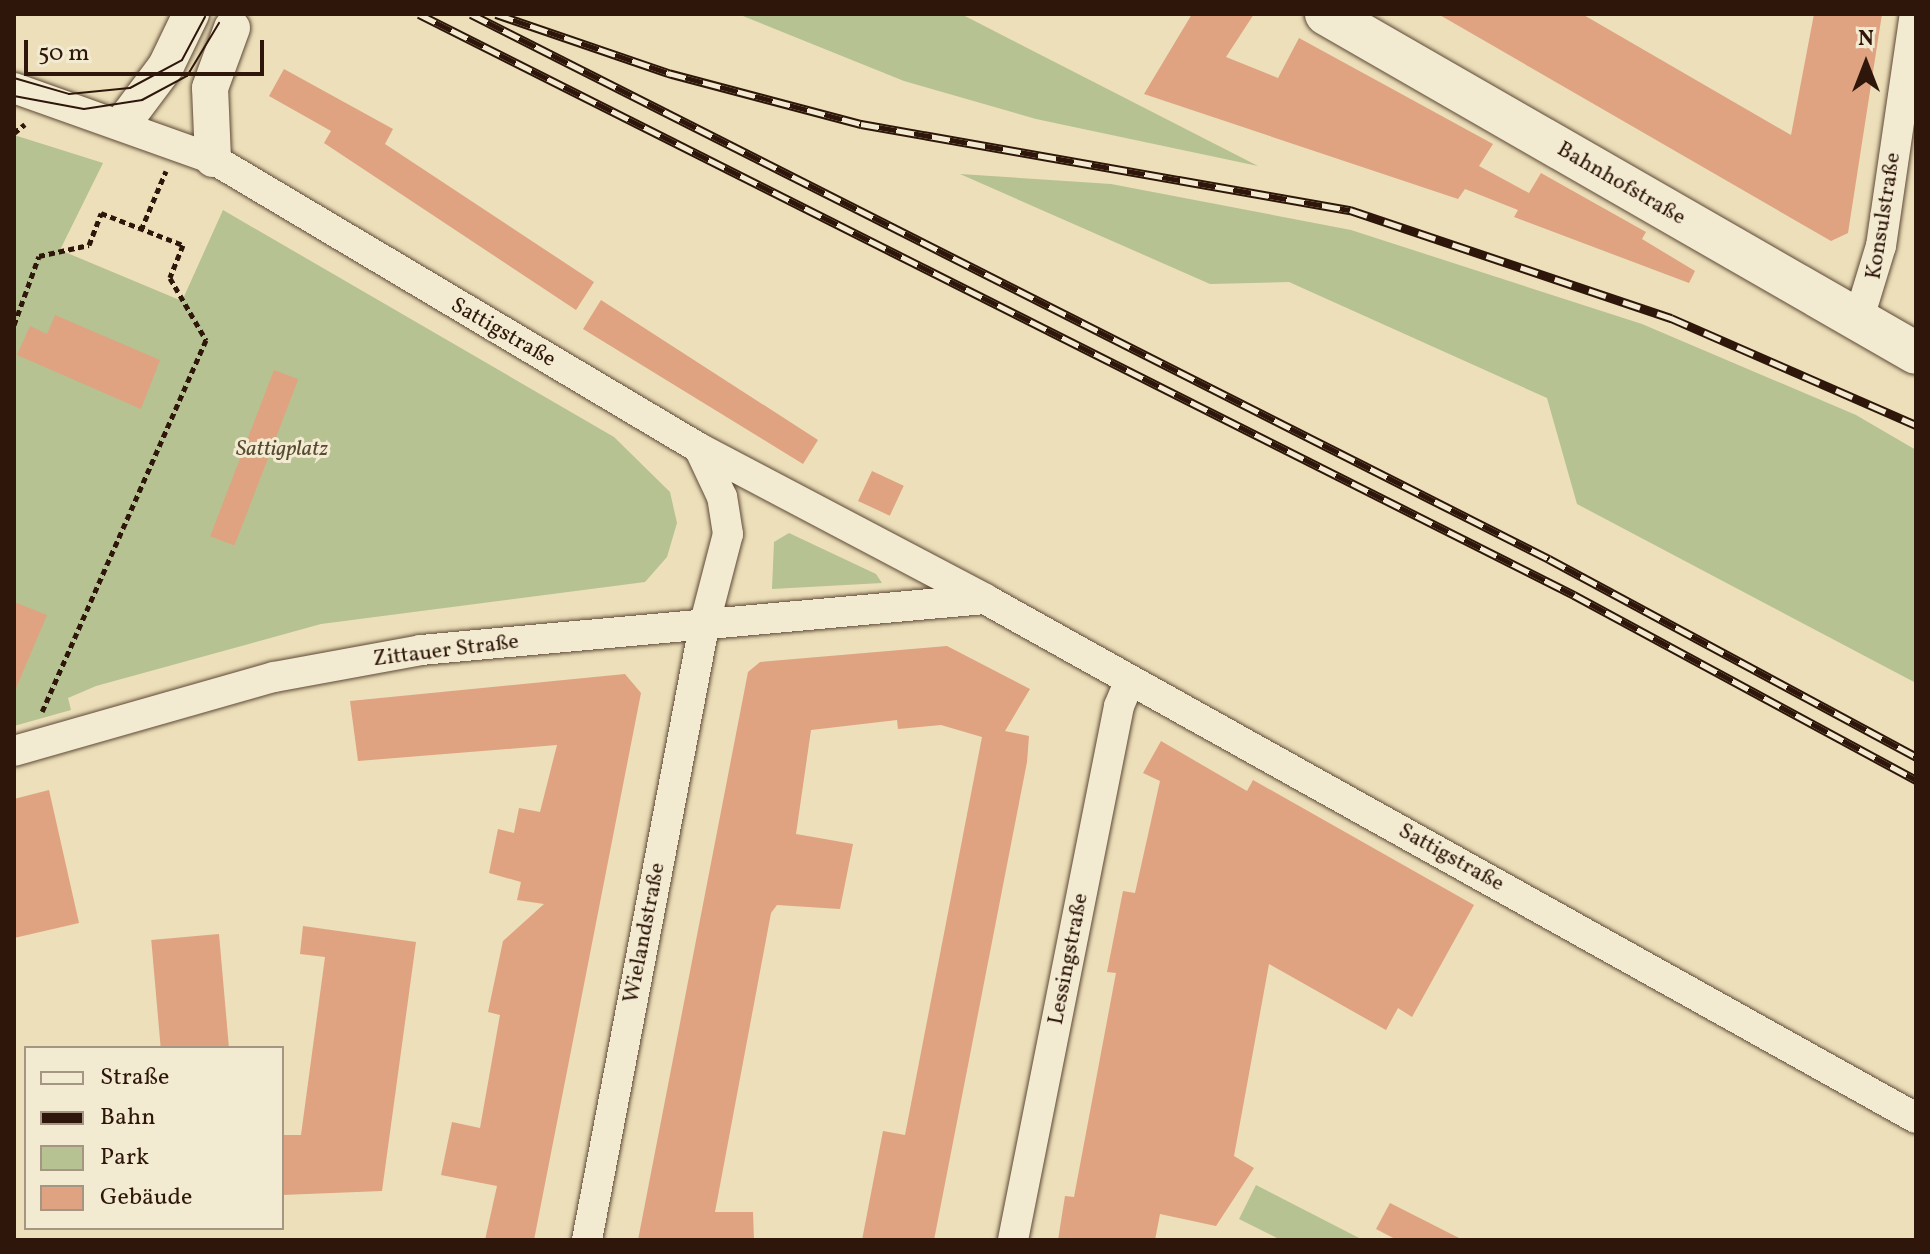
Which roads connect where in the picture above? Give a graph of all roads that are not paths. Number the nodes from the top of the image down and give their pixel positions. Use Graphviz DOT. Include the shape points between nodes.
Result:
graph roads {
  1 [pos="191,14"];
  2 [pos="1326,14"];
  3 [pos="1915,14"];
  4 [pos="232,28"];
  5 [pos="14,88"];
  6 [pos="124,122"];
  7 [pos="213,159"];
  8 [pos="1858,321"];
  9 [pos="1916,353"];
  10 [pos="699,448"];
  11 [pos="985,599"];
  12 [pos="704,626"];
  13 [pos="1130,680"];
  14 [pos="14,751"];
  15 [pos="1916,1118"];
  16 [pos="587,1240"];
  17 [pos="1013,1240"];
  1 -- 6 [label="street" via="166,66"];
  2 -- 8 [label="main road, Bahnhofstraße"];
  3 -- 8 [label="street, Konsulstraße" via="1881,246"];
  4 -- 7 [label="street" via="210,88"];
  5 -- 6 [label="street, Sattigstraße"];
  6 -- 7 [label="street, Sattigstraße"];
  7 -- 10 [label="street, Sattigstraße"];
  8 -- 9 [label="main road, Bahnhofstraße"];
  10 -- 11 [label="street, Sattigstraße"];
  10 -- 12 [label="street" via="722,497 728,534"];
  11 -- 12 [label="street"];
  11 -- 13 [label="street, Sattigstraße"];
  12 -- 14 [label="street, Zittauer Straße" via="421,650 348,663 274,677"];
  12 -- 16 [label="street, Wielandstraße"];
  13 -- 15 [label="street, Sattigstraße"];
  13 -- 17 [label="street, Lessingstraße" via="1119,706"];
}
